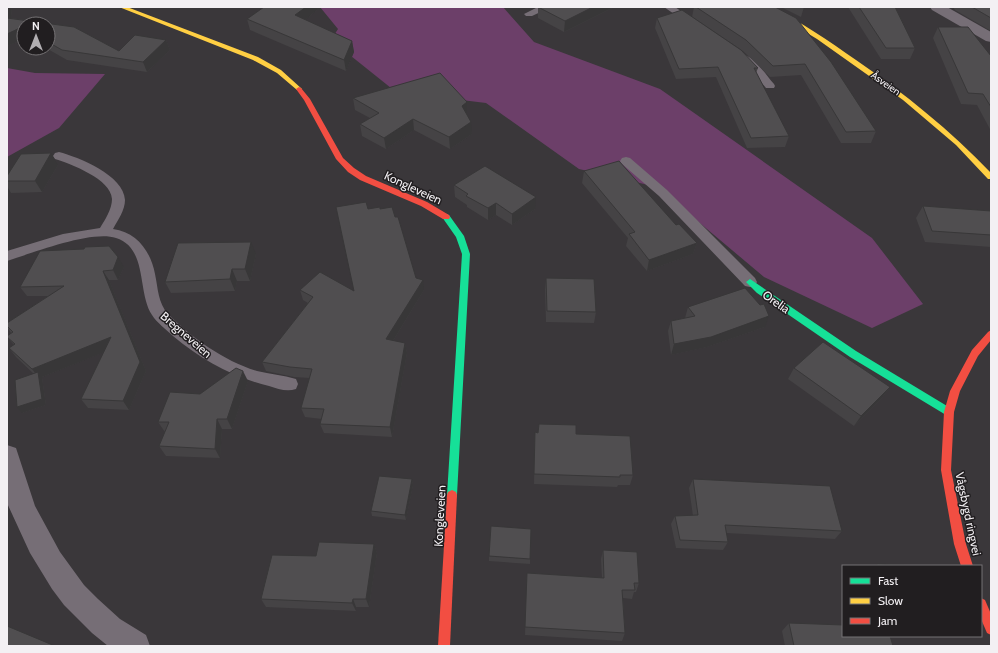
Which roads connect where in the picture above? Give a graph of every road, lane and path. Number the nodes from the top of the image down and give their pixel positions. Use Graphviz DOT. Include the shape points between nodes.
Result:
graph roads {
  1 [pos="122,7"];
  2 [pos="546,7"];
  3 [pos="669,7"];
  4 [pos="767,7"];
  5 [pos="937,7"];
  6 [pos="529,14"];
  7 [pos="701,28"];
  8 [pos="991,38"];
  9 [pos="735,52"];
  10 [pos="770,86"];
  11 [pos="60,156"];
  12 [pos="626,161"];
  13 [pos="991,177"];
  14 [pos="105,231"];
  15 [pos="7,256"];
  16 [pos="750,282"];
  17 [pos="991,334"];
  18 [pos="290,384"];
  19 [pos="949,412"];
  20 [pos="7,456"];
  21 [pos="968,565"];
  22 [pos="982,606"];
  23 [pos="991,629"];
  24 [pos="135,646"];
  25 [pos="444,646"];
  1 -- 25 [label="street, Kongleveien" via="254,58 276,70 293,83 306,99 340,159 351,170 442,214 448,218 460,236 466,254"];
  2 -- 6 [label="lane"];
  3 -- 7 [label="lane"];
  4 -- 13 [label="street, Åsveien" via="811,31 898,91 957,139"];
  5 -- 8 [label="street"];
  9 -- 10 [label="lane" via="752,65"];
  11 -- 14 [label="lane" via="93,171 113,187 119,198 115,213"];
  12 -- 16 [label="lane, Orelia" via="663,193"];
  14 -- 15 [label="lane, Bregneveien"];
  14 -- 18 [label="lane, Bregneveien" via="119,234 132,242 143,257 157,310 193,344 208,356 241,373"];
  16 -- 19 [label="street, Orelia" via="846,350 914,394"];
  17 -- 19 [label="street, Vågsbygd ringvei" via="975,353 955,391"];
  19 -- 21 [label="street, Vågsbygd ringvei" via="946,470 960,544"];
  20 -- 24 [label="street" via="14,488 45,553 77,598 103,624"];
  22 -- 23 [label="street"];
}
